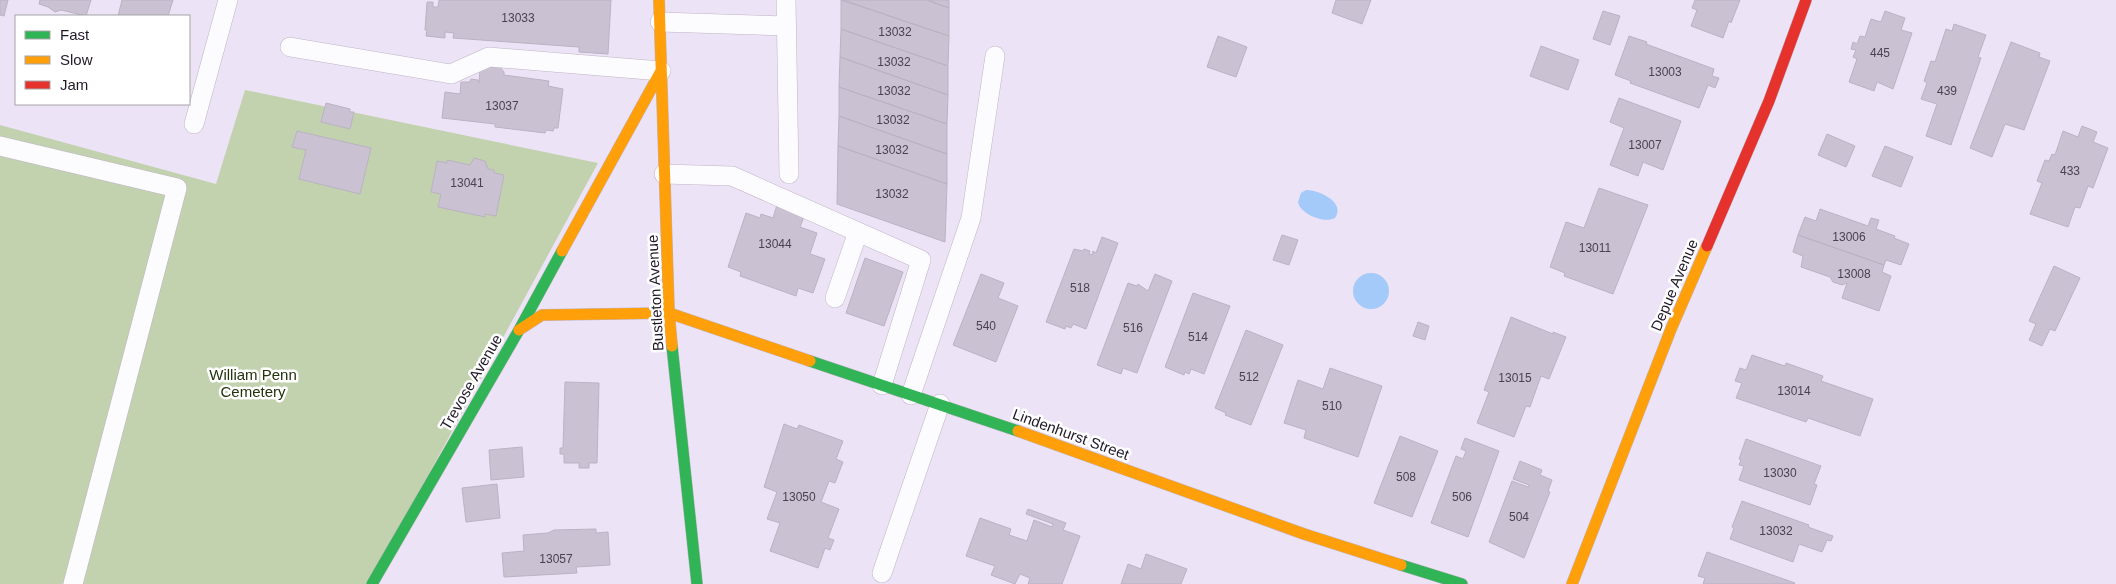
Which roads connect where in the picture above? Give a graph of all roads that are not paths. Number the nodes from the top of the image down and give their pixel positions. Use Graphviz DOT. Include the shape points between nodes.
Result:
graph roads {
  1 [pos="228,0"];
  2 [pos="659,0"];
  3 [pos="786,0"];
  4 [pos="1806,0"];
  5 [pos="660,22"];
  6 [pos="786,26"];
  7 [pos="290,47"];
  8 [pos="995,56"];
  9 [pos="661,71"];
  10 [pos="194,124"];
  11 [pos="0,146"];
  12 [pos="664,174"];
  13 [pos="789,174"];
  14 [pos="858,232"];
  15 [pos="835,298"];
  16 [pos="669,313"];
  17 [pos="519,330"];
  18 [pos="882,385"];
  19 [pos="911,394"];
  20 [pos="940,404"];
  21 [pos="882,573"];
  22 [pos="74,584"];
  23 [pos="372,584"];
  24 [pos="698,584"];
  25 [pos="1462,584"];
  26 [pos="1572,584"];
  1 -- 10 [label="lane"];
  2 -- 5 [label="street, Bustleton Avenue"];
  3 -- 6 [label="lane"];
  4 -- 26 [label="street, Depue Avenue" via="1770,101 1671,329"];
  5 -- 6 [label="lane"];
  5 -- 9 [label="street, Bustleton Avenue"];
  6 -- 13 [label="lane"];
  7 -- 9 [label="lane" via="451,74 489,57"];
  8 -- 19 [label="lane" via="971,218"];
  9 -- 12 [label="street, Bustleton Avenue"];
  9 -- 17 [label="street"];
  11 -- 22 [label="lane" via="177,188"];
  12 -- 14 [label="lane" via="732,176"];
  12 -- 16 [label="street, Bustleton Avenue"];
  14 -- 15 [label="lane"];
  14 -- 18 [label="lane" via="921,260"];
  16 -- 17 [label="street, Trevose Avenue" via="542,315"];
  16 -- 18 [label="street, Lindenhurst Street"];
  16 -- 24 [label="street, Bustleton Avenue"];
  17 -- 23 [label="street, Trevose Avenue"];
  18 -- 19 [label="street, Lindenhurst Street"];
  19 -- 20 [label="street, Lindenhurst Street"];
  20 -- 21 [label="lane"];
  20 -- 25 [label="street, Lindenhurst Street" via="1304,534"];
}
